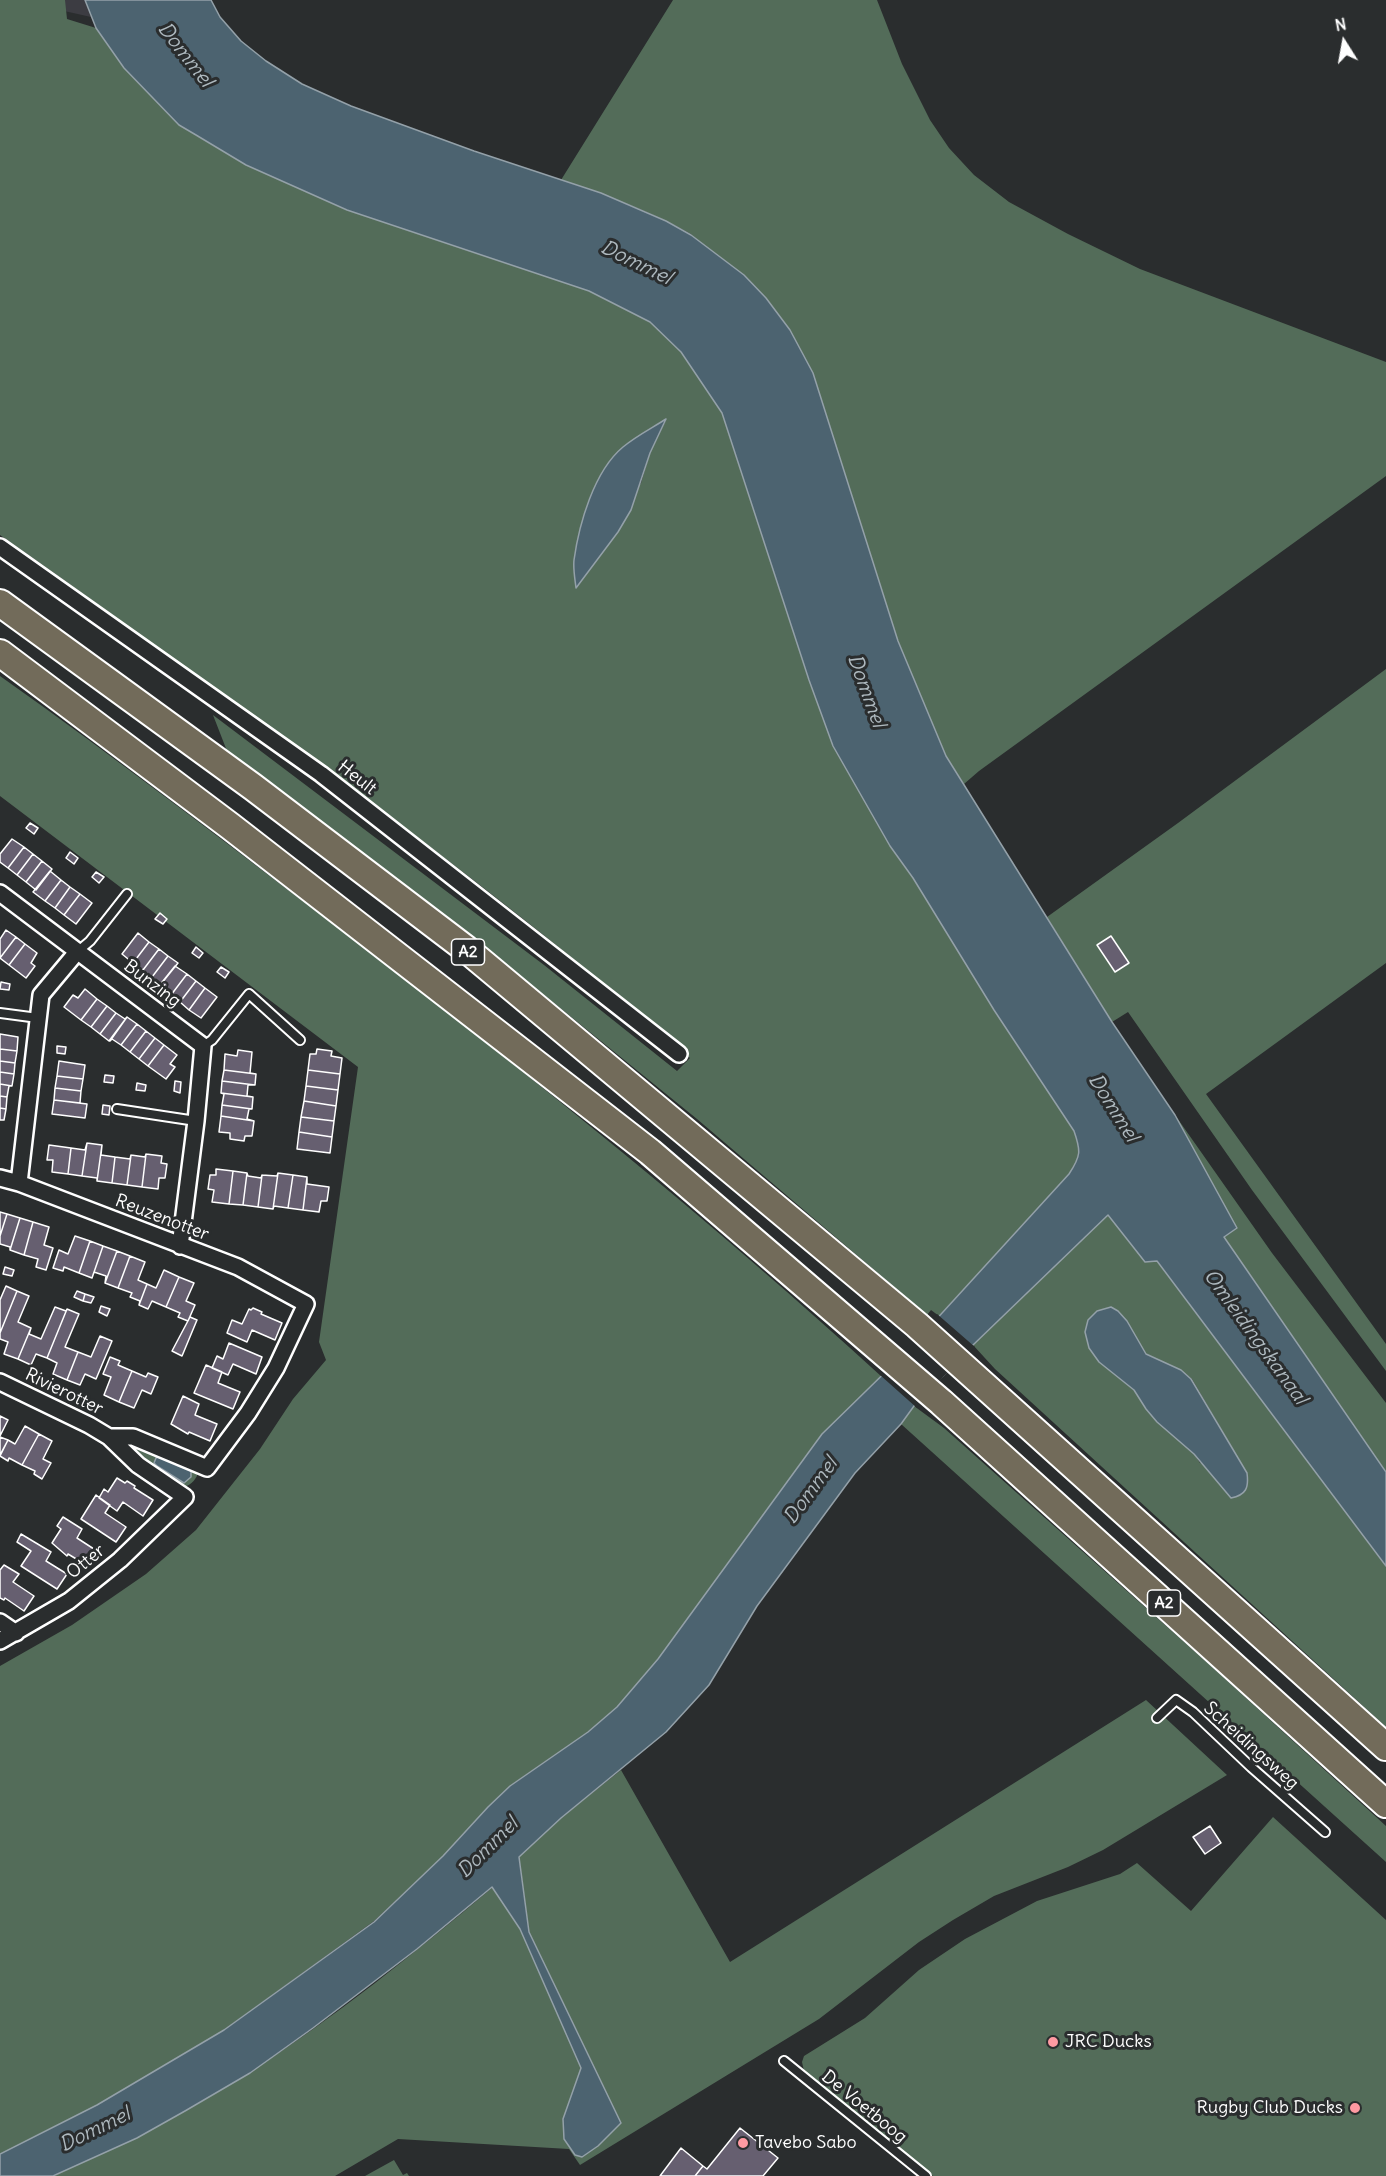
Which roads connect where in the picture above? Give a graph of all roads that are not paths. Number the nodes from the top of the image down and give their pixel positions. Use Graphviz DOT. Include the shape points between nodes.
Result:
graph roads {
  1 [pos="0,547"];
  2 [pos="0,603"];
  3 [pos="0,653"];
  4 [pos="0,893"];
  5 [pos="127,894"];
  6 [pos="77,952"];
  7 [pos="0,1013"];
  8 [pos="38,1018"];
  9 [pos="300,1040"];
  10 [pos="203,1047"];
  11 [pos="679,1054"];
  12 [pos="117,1109"];
  13 [pos="196,1121"];
  14 [pos="0,1178"];
  15 [pos="20,1184"];
  16 [pos="180,1246"];
  17 [pos="0,1382"];
  18 [pos="110,1437"];
  19 [pos="207,1468"];
  20 [pos="185,1497"];
  21 [pos="0,1622"];
  22 [pos="16,1633"];
  23 [pos="0,1641"];
  24 [pos="1157,1718"];
  25 [pos="1386,1747"];
  26 [pos="1386,1804"];
  27 [pos="1325,1832"];
  28 [pos="784,2061"];
  29 [pos="926,2176"];
  1 -- 11 [label="street, Heult" via="321,774"];
  2 -- 25 [label="highway, A2" via="253,787 466,949 917,1325"];
  3 -- 26 [label="highway, A2" via="650,1152 941,1402"];
  4 -- 6 [label="street, Bunzing"];
  5 -- 6 [label="lane"];
  6 -- 8 [label="street" via="41,995"];
  6 -- 10 [label="street, Bunzing"];
  7 -- 8 [label="lane"];
  8 -- 15 [label="street"];
  9 -- 10 [label="lane" via="249,994"];
  10 -- 13 [label="street"];
  12 -- 13 [label="lane"];
  13 -- 16 [label="street"];
  14 -- 15 [label="street, Reuzenotter"];
  15 -- 16 [label="street, Reuzenotter"];
  16 -- 19 [label="street, Reuzenotter" via="238,1267 306,1304 276,1368"];
  17 -- 18 [label="street, Rivierotter"];
  18 -- 19 [label="street, Rivierotter" via="133,1437"];
  18 -- 20 [label="street, Rivierotter" via="138,1465"];
  20 -- 22 [label="street, Otter" via="120,1560 69,1601"];
  21 -- 22 [label="street"];
  22 -- 23 [label="street, Otter"];
  24 -- 27 [label="lane, Scheidingsweg" via="1176,1700"];
  28 -- 29 [label="lane, De Voetboog"];
}
